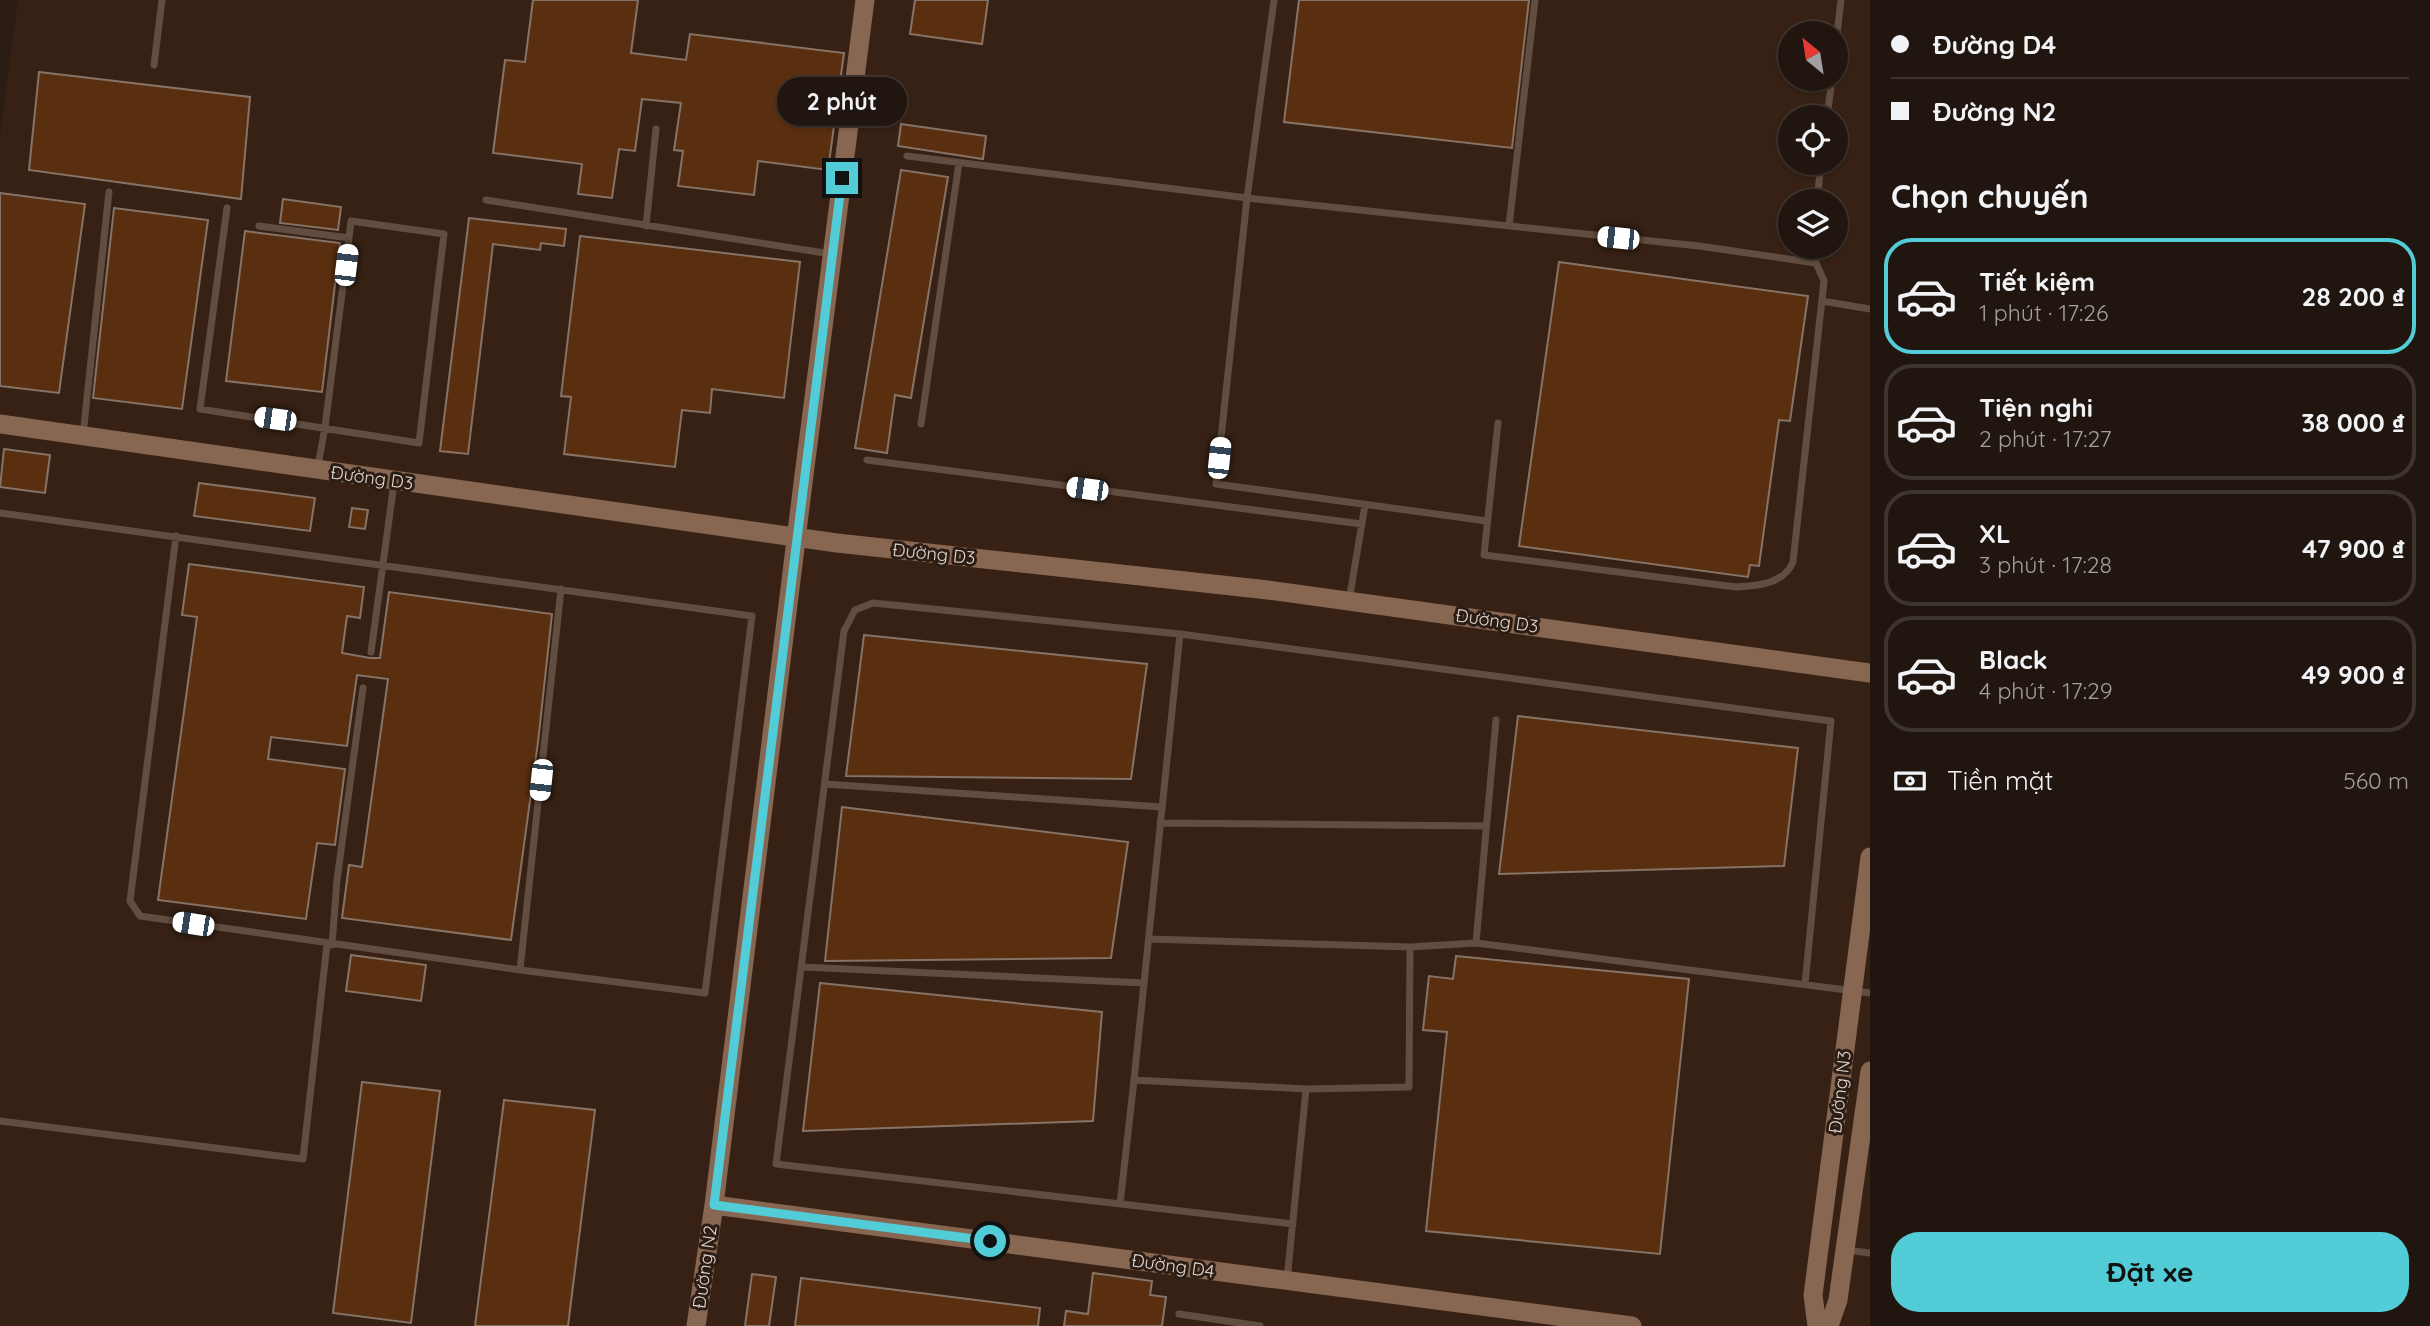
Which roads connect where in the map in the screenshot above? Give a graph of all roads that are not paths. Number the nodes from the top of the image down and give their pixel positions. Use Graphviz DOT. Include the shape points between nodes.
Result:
graph roads {
  1 [pos="162,0"];
  2 [pos="865,0"];
  3 [pos="1274,0"];
  4 [pos="1535,0"];
  5 [pos="1841,0"];
  6 [pos="1839,21"];
  7 [pos="154,65"];
  8 [pos="656,129"];
  9 [pos="907,156"];
  10 [pos="959,163"];
  11 [pos="109,192"];
  12 [pos="1247,198"];
  13 [pos="486,200"];
  14 [pos="227,208"];
  15 [pos="259,226"];
  16 [pos="646,226"];
  17 [pos="1509,226"];
  18 [pos="349,238"];
  19 [pos="832,254"];
  20 [pos="1810,259"];
  21 [pos="1810,262"];
  22 [pos="1822,301"];
  23 [pos="1870,309"];
  24 [pos="1498,423"];
  25 [pos="0,424"];
  26 [pos="921,424"];
  27 [pos="325,426"];
  28 [pos="83,436"];
  29 [pos="867,460"];
  30 [pos="317,470"];
  31 [pos="394,481"];
  32 [pos="1365,505"];
  33 [pos="0,513"];
  34 [pos="1487,521"];
  35 [pos="1362,524"];
  36 [pos="176,536"];
  37 [pos="796,538"];
  38 [pos="381,563"];
  39 [pos="561,589"];
  40 [pos="1349,601"];
  41 [pos="1180,634"];
  42 [pos="371,652"];
  43 [pos="1870,673"];
  44 [pos="363,688"];
  45 [pos="1496,720"];
  46 [pos="825,784"];
  47 [pos="1162,807"];
  48 [pos="1160,823"];
  49 [pos="1486,826"];
  50 [pos="1870,857"];
  51 [pos="1866,916"];
  52 [pos="1149,939"];
  53 [pos="1476,943"];
  54 [pos="329,945"];
  55 [pos="1864,946"];
  56 [pos="1410,947"];
  57 [pos="802,967"];
  58 [pos="520,970"];
  59 [pos="1144,984"];
  60 [pos="1805,984"];
  61 [pos="1861,992"];
  62 [pos="1870,1071"];
  63 [pos="1134,1080"];
  64 [pos="1306,1089"];
  65 [pos="0,1121"];
  66 [pos="1120,1204"];
  67 [pos="714,1205"];
  68 [pos="1293,1224"];
  69 [pos="1845,1250"];
  70 [pos="1870,1253"];
  71 [pos="1287,1281"];
  72 [pos="1179,1314"];
  73 [pos="696,1326"];
  74 [pos="1260,1326"];
  75 [pos="1632,1326"];
  76 [pos="1817,1326"];
  77 [pos="1829,1326"];
  1 -- 7 [label="lane"];
  2 -- 19 [label="street, Đường N2"];
  3 -- 12 [label="lane"];
  4 -- 17 [label="lane"];
  5 -- 6 [label="lane"];
  8 -- 16 [label="lane"];
  9 -- 10 [label="lane"];
  10 -- 12 [label="lane"];
  10 -- 26 [label="lane"];
  11 -- 28 [label="lane"];
  12 -- 17 [label="lane"];
  12 -- 32 [label="lane" via="1216,484"];
  13 -- 16 [label="lane"];
  14 -- 27 [label="lane" via="200,409"];
  15 -- 18 [label="lane"];
  16 -- 19 [label="lane"];
  17 -- 21 [label="lane"];
  18 -- 27 [label="lane"];
  18 -- 27 [label="lane" via="351,221 444,234 419,443"];
  19 -- 37 [label="street, Đường N2"];
  20 -- 21 [label="lane"];
  21 -- 22 [label="lane" via="1816,263 1824,281"];
  22 -- 23 [label="lane"];
  22 -- 34 [label="lane" via="1789,572 1763,586 1736,587 1484,555"];
  24 -- 34 [label="lane"];
  25 -- 28 [label="street, Đường D3"];
  27 -- 30 [label="lane"];
  28 -- 30 [label="street, Đường D3"];
  29 -- 35 [label="lane"];
  30 -- 31 [label="street, Đường D3"];
  31 -- 37 [label="street, Đường D3"];
  31 -- 38 [label="lane"];
  32 -- 34 [label="lane"];
  32 -- 35 [label="lane"];
  33 -- 36 [label="lane"];
  35 -- 40 [label="lane"];
  36 -- 38 [label="lane"];
  36 -- 54 [label="lane" via="130,901 140,916"];
  37 -- 40 [label="street, Đường D3"];
  37 -- 67 [label="street, Đường N2"];
  38 -- 39 [label="lane"];
  38 -- 42 [label="lane"];
  39 -- 58 [label="lane"];
  39 -- 58 [label="lane" via="752,616 705,993"];
  40 -- 43 [label="street, Đường D3"];
  41 -- 46 [label="lane" via="863,605 855,610 844,631"];
  41 -- 47 [label="lane"];
  41 -- 60 [label="lane" via="1831,721"];
  44 -- 54 [label="lane"];
  45 -- 49 [label="lane"];
  46 -- 47 [label="lane"];
  46 -- 57 [label="lane"];
  47 -- 48 [label="lane"];
  48 -- 49 [label="lane"];
  48 -- 52 [label="lane"];
  49 -- 53 [label="lane"];
  50 -- 51 [label="street, Đường N3"];
  51 -- 55 [label="street, Đường N3"];
  52 -- 56 [label="lane"];
  52 -- 59 [label="lane"];
  53 -- 56 [label="lane"];
  53 -- 60 [label="lane"];
  54 -- 58 [label="lane"];
  54 -- 65 [label="lane" via="303,1159"];
  55 -- 61 [label="street, Đường N3"];
  56 -- 64 [label="lane" via="1409,1087"];
  57 -- 59 [label="lane"];
  57 -- 66 [label="lane" via="776,1164"];
  59 -- 63 [label="lane"];
  60 -- 61 [label="lane"];
  61 -- 76 [label="street, Đường N3" via="1813,1296"];
  62 -- 69 [label="street, Đường N3"];
  63 -- 64 [label="lane"];
  63 -- 66 [label="lane"];
  64 -- 68 [label="lane"];
  66 -- 68 [label="lane"];
  67 -- 71 [label="street, Đường D4"];
  67 -- 73 [label="street, Đường N2"];
  68 -- 71 [label="lane"];
  69 -- 70 [label="lane"];
  69 -- 77 [label="street, Đường N3"];
  71 -- 75 [label="street, Đường D4"];
  72 -- 74 [label="lane"];
}
